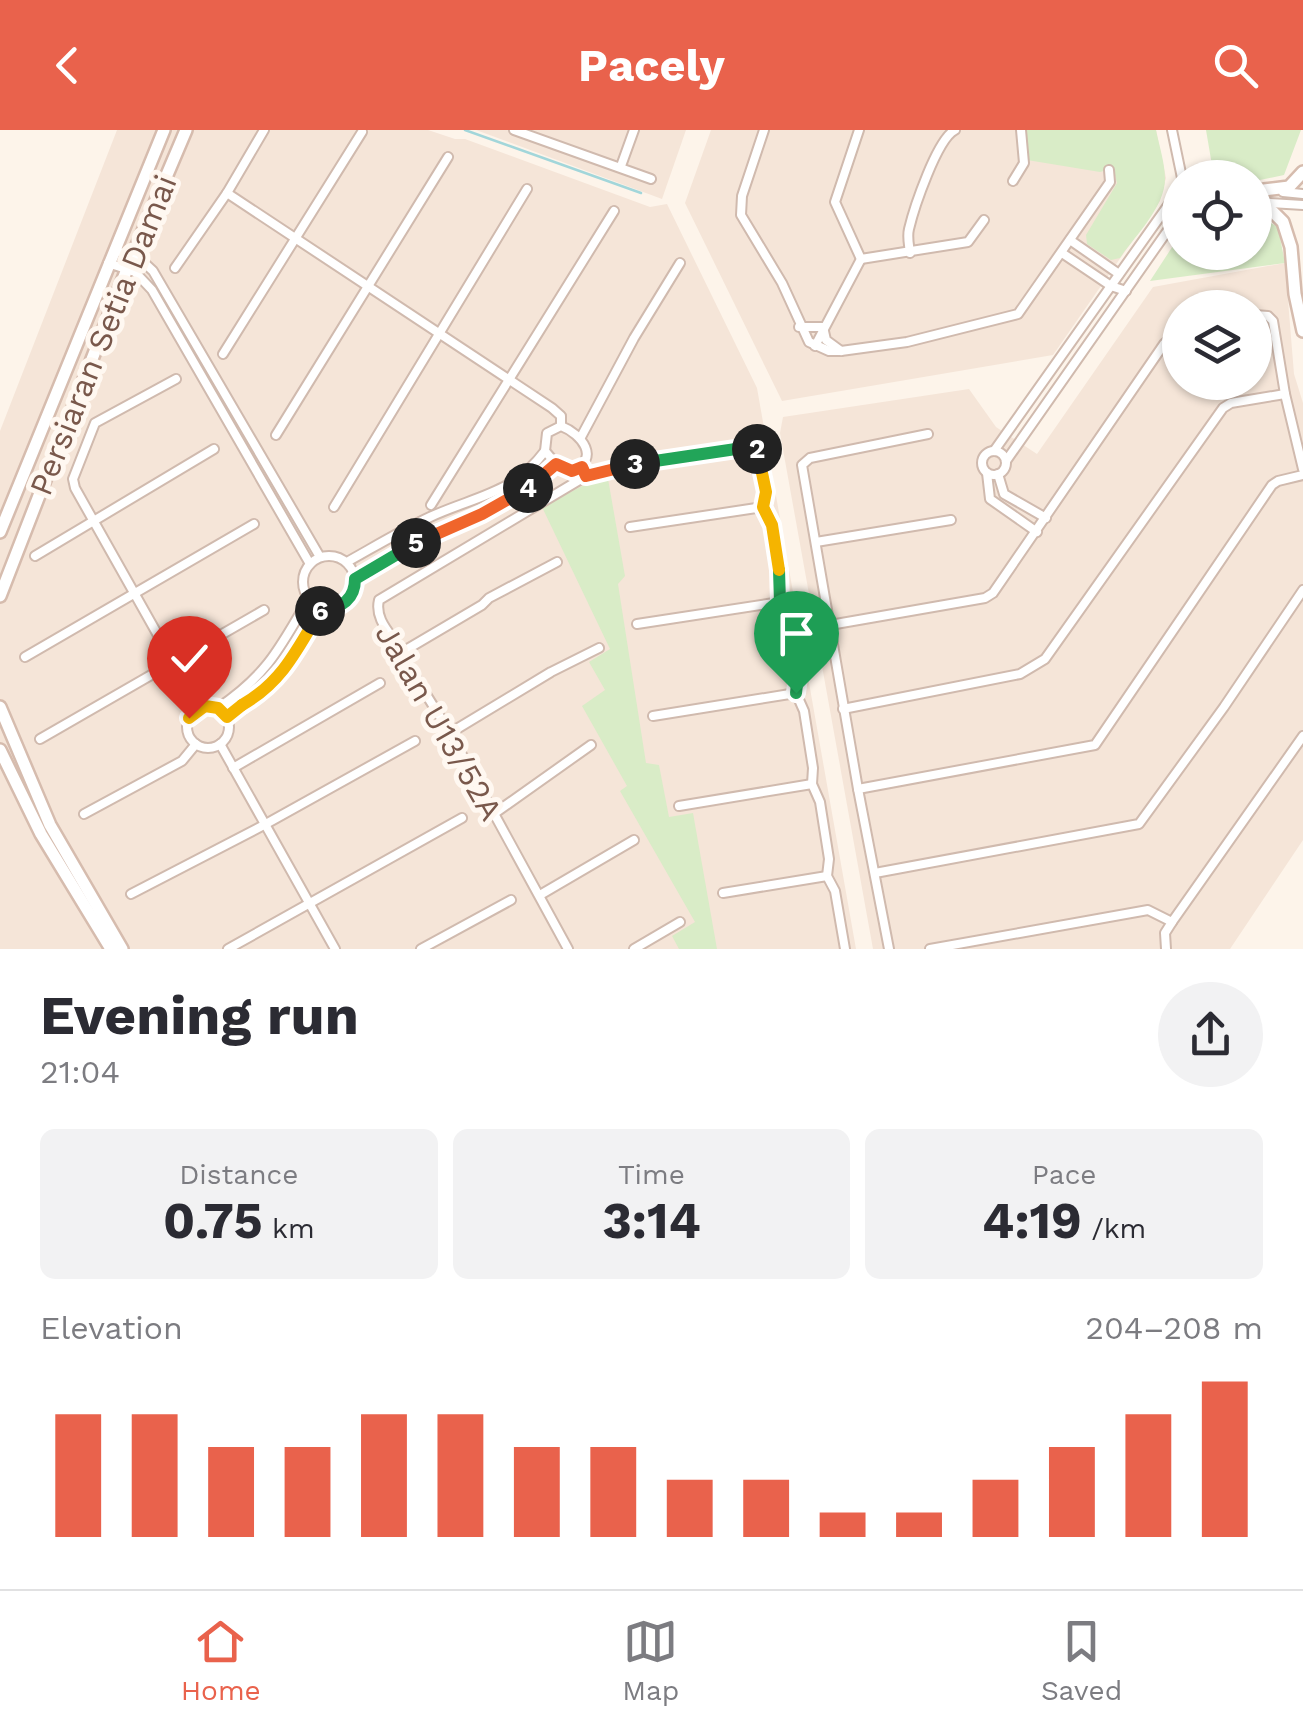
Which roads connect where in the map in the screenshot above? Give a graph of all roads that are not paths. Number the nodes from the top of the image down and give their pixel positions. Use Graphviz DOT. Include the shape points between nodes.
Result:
graph roads {
  1 [pos="164,130"];
  2 [pos="186,130"];
  3 [pos="264,130"];
  4 [pos="514,130"];
  5 [pos="548,130"];
  6 [pos="634,130"];
  7 [pos="764,130"];
  8 [pos="859,130"];
  9 [pos="955,130"];
  10 [pos="1021,130"];
  11 [pos="1172,130"];
  12 [pos="362,132"];
  13 [pos="544,142"];
  14 [pos="448,157"];
  15 [pos="1178,160"];
  16 [pos="621,166"];
  17 [pos="1109,170"];
  18 [pos="1303,172"];
  19 [pos="651,179"];
  20 [pos="1014,181"];
  21 [pos="528,189"];
  22 [pos="1272,189"];
  23 [pos="1272,191"];
  24 [pos="227,192"];
  25 [pos="1300,194"];
  26 [pos="1272,204"];
  27 [pos="1300,205"];
  28 [pos="614,211"];
  29 [pos="1272,212"];
  30 [pos="1162,217"];
  31 [pos="984,220"];
  32 [pos="295,240"];
  33 [pos="1070,240"];
  34 [pos="1162,240"];
  35 [pos="114,250"];
  36 [pos="910,252"];
  37 [pos="1062,252"];
  38 [pos="861,259"];
  39 [pos="130,262"];
  40 [pos="108,263"];
  41 [pos="680,263"];
  42 [pos="175,268"];
  43 [pos="1119,274"];
  44 [pos="1111,286"];
  45 [pos="366,287"];
  46 [pos="1126,291"];
  47 [pos="1272,320"];
  48 [pos="823,327"];
  49 [pos="800,328"];
  50 [pos="1303,330"];
  51 [pos="439,336"];
  52 [pos="814,346"];
  53 [pos="1162,347"];
  54 [pos="841,351"];
  55 [pos="223,354"];
  56 [pos="176,379"];
  57 [pos="510,381"];
  58 [pos="1285,394"];
  59 [pos="1016,419"];
  60 [pos="561,426"];
  61 [pos="1028,429"];
  62 [pos="928,434"];
  63 [pos="276,436"];
  64 [pos="581,436"];
  65 [pos="214,449"];
  66 [pos="545,451"];
  67 [pos="994,451"];
  68 [pos="1006,461"];
  69 [pos="556,464"];
  70 [pos="584,472"];
  71 [pos="1303,472"];
  72 [pos="987,473"];
  73 [pos="998,474"];
  74 [pos="431,506"];
  75 [pos="334,507"];
  76 [pos="763,507"];
  77 [pos="1046,518"];
  78 [pos="93,519"];
  79 [pos="951,520"];
  80 [pos="254,524"];
  81 [pos="630,527"];
  82 [pos="0,532"];
  83 [pos="1036,532"];
  84 [pos="816,542"];
  85 [pos="34,556"];
  86 [pos="320,557"];
  87 [pos="347,562"];
  88 [pos="557,562"];
  89 [pos="310,564"];
  90 [pos="355,579"];
  91 [pos="1303,590"];
  92 [pos="134,594"];
  93 [pos="0,596"];
  94 [pos="309,598"];
  95 [pos="780,602"];
  96 [pos="322,607"];
  97 [pos="264,610"];
  98 [pos="637,624"];
  99 [pos="830,625"];
  100 [pos="598,648"];
  101 [pos="404,651"];
  102 [pos="25,657"];
  103 [pos="174,661"];
  104 [pos="380,683"];
  105 [pos="796,693"];
  106 [pos="0,707"];
  107 [pos="199,708"];
  108 [pos="218,708"];
  109 [pos="844,709"];
  110 [pos="653,716"];
  111 [pos="227,717"];
  112 [pos="450,732"];
  113 [pos="1303,736"];
  114 [pos="40,739"];
  115 [pos="415,741"];
  116 [pos="196,744"];
  117 [pos="220,744"];
  118 [pos="592,745"];
  119 [pos="0,750"];
  120 [pos="233,768"];
  121 [pos="812,784"];
  122 [pos="858,788"];
  123 [pos="679,806"];
  124 [pos="495,813"];
  125 [pos="84,814"];
  126 [pos="462,818"];
  127 [pos="264,825"];
  128 [pos="634,840"];
  129 [pos="875,873"];
  130 [pos="827,876"];
  131 [pos="723,892"];
  132 [pos="131,894"];
  133 [pos="540,895"];
  134 [pos="510,900"];
  135 [pos="310,905"];
  136 [pos="680,922"];
  137 [pos="1172,922"];
  138 [pos="111,949"];
  139 [pos="122,949"];
  140 [pos="228,949"];
  141 [pos="336,949"];
  142 [pos="421,949"];
  143 [pos="568,949"];
  144 [pos="634,949"];
  145 [pos="845,949"];
  146 [pos="889,949"];
  147 [pos="930,949"];
  148 [pos="1166,949"];
  1 -- 35 [label="street, Persiaran Setia Damai"];
  2 -- 39 [label="street, Persiaran Setia Damai"];
  3 -- 24 [label="street"];
  4 -- 13 [label="street"];
  5 -- 13 [label="street"];
  6 -- 16 [label="street"];
  7 -- 49 [label="street" via="742,215"];
  8 -- 38 [label="street" via="835,202"];
  9 -- 36 [label="street" via="942,141 913,216"];
  10 -- 20 [label="street" via="1024,164"];
  11 -- 15 [label="street"];
  12 -- 32 [label="street"];
  13 -- 16 [label="street"];
  14 -- 45 [label="street"];
  16 -- 19 [label="street"];
  17 -- 33 [label="street" via="1110,182"];
  18 -- 22 [label="street" via="1288,187"];
  21 -- 51 [label="street"];
  23 -- 25 [label="street"];
  24 -- 32 [label="street"];
  24 -- 42 [label="street"];
  26 -- 27 [label="street"];
  28 -- 57 [label="street"];
  29 -- 50 [label="street" via="1291,247"];
  30 -- 43 [label="street"];
  31 -- 36 [label="street" via="968,242"];
  32 -- 45 [label="street"];
  32 -- 55 [label="street"];
  33 -- 37 [label="street"];
  33 -- 43 [label="street"];
  34 -- 46 [label="street"];
  35 -- 39 [label="street"];
  35 -- 40 [label="street, Persiaran Setia Damai"];
  36 -- 38 [label="street"];
  37 -- 44 [label="street"];
  37 -- 54 [label="street" via="1018,314"];
  38 -- 48 [label="street"];
  39 -- 40 [label="street"];
  39 -- 86 [label="street" via="144,262 162,284"];
  39 -- 89 [label="street"];
  39 -- 93 [label="street, Persiaran Setia Damai"];
  40 -- 82 [label="street, Persiaran Setia Damai"];
  41 -- 64 [label="street"];
  43 -- 44 [label="street"];
  44 -- 46 [label="street"];
  44 -- 59 [label="street"];
  45 -- 51 [label="street"];
  45 -- 63 [label="street"];
  46 -- 61 [label="street"];
  47 -- 58 [label="street"];
  48 -- 49 [label="street"];
  48 -- 52 [label="street"];
  48 -- 54 [label="street" via="826,340"];
  49 -- 52 [label="street"];
  51 -- 57 [label="street"];
  51 -- 75 [label="street"];
  52 -- 54 [label="street"];
  53 -- 77 [label="street"];
  56 -- 78 [label="street" via="95,423 73,478"];
  57 -- 60 [label="street" via="552,408"];
  57 -- 74 [label="street"];
  58 -- 71 [label="street"];
  58 -- 109 [label="street" via="1224,408 1034,667"];
  59 -- 61 [label="street"];
  59 -- 67 [label="street"];
  60 -- 64 [label="street"];
  60 -- 66 [label="street" via="548,433"];
  61 -- 68 [label="street"];
  62 -- 84 [label="street" via="804,461"];
  64 -- 70 [label="street"];
  65 -- 78 [label="street"];
  66 -- 69 [label="street"];
  66 -- 87 [label="street" via="482,500 431,516"];
  67 -- 68 [label="street"];
  67 -- 72 [label="street" via="982,460"];
  68 -- 73 [label="street"];
  69 -- 70 [label="street"];
  69 -- 90 [label="street" via="504,503 414,543"];
  70 -- 76 [label="street" via="756,446"];
  70 -- 101 [label="street, Jalan U13/52A" via="383,595 378,616"];
  71 -- 122 [label="street" via="1272,486 1095,745"];
  72 -- 73 [label="street"];
  72 -- 83 [label="street" via="990,499"];
  73 -- 77 [label="street" via="1004,494"];
  76 -- 81 [label="street"];
  76 -- 95 [label="street" via="772,525"];
  77 -- 83 [label="street"];
  78 -- 85 [label="street"];
  78 -- 92 [label="street"];
  79 -- 84 [label="street"];
  80 -- 92 [label="street"];
  83 -- 99 [label="street" via="985,598"];
  84 -- 99 [label="street"];
  86 -- 87 [label="street"];
  86 -- 89 [label="street"];
  87 -- 90 [label="street"];
  88 -- 101 [label="street"];
  89 -- 94 [label="street" via="303,581"];
  90 -- 96 [label="street" via="349,599"];
  91 -- 129 [label="street" via="1139,824"];
  92 -- 102 [label="street"];
  92 -- 103 [label="street"];
  94 -- 96 [label="street"];
  94 -- 108 [label="street" via="276,656"];
  95 -- 98 [label="street"];
  95 -- 105 [label="street"];
  96 -- 111 [label="street" via="267,691"];
  97 -- 103 [label="street"];
  99 -- 109 [label="street"];
  100 -- 112 [label="street"];
  101 -- 112 [label="street, Jalan U13/52A"];
  103 -- 107 [label="street"];
  103 -- 114 [label="street"];
  104 -- 120 [label="street"];
  105 -- 110 [label="street"];
  105 -- 121 [label="street"];
  106 -- 139 [label="street" via="50,826"];
  107 -- 108 [label="street"];
  107 -- 116 [label="street" via="187,725"];
  108 -- 111 [label="street"];
  109 -- 122 [label="street"];
  111 -- 117 [label="street"];
  112 -- 124 [label="street, Jalan U13/52A"];
  113 -- 137 [label="street"];
  115 -- 127 [label="street"];
  116 -- 117 [label="street"];
  116 -- 125 [label="street" via="182,761"];
  117 -- 120 [label="street"];
  118 -- 124 [label="street"];
  119 -- 138 [label="street" via="41,834"];
  120 -- 127 [label="street"];
  121 -- 123 [label="street"];
  121 -- 130 [label="street"];
  122 -- 129 [label="street"];
  124 -- 133 [label="street, Jalan U13/52A"];
  126 -- 135 [label="street"];
  127 -- 132 [label="street"];
  127 -- 135 [label="street"];
  128 -- 133 [label="street"];
  129 -- 146 [label="street"];
  130 -- 131 [label="street"];
  130 -- 145 [label="street"];
  133 -- 143 [label="street, Jalan U13/52A"];
  134 -- 142 [label="street"];
  135 -- 140 [label="street"];
  135 -- 141 [label="street"];
  136 -- 144 [label="street"];
  137 -- 147 [label="street" via="1148,910"];
  137 -- 148 [label="street"];
}
